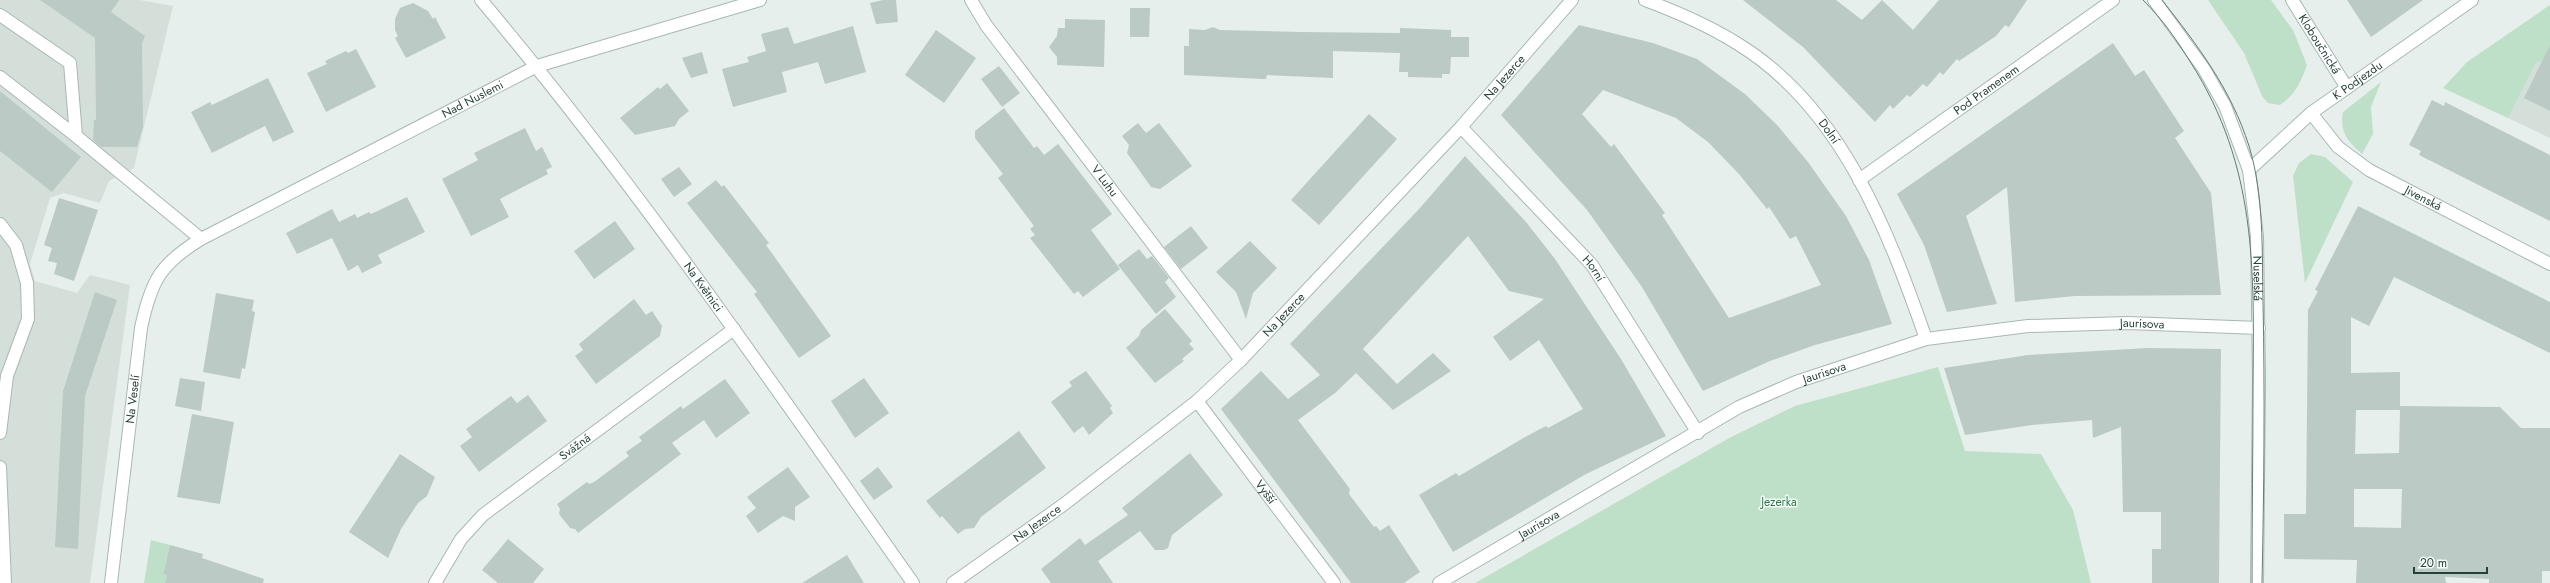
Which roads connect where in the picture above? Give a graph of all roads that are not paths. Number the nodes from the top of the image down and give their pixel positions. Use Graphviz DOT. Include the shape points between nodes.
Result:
graph roads {
  1 [pos="481,0"];
  2 [pos="760,0"];
  3 [pos="971,0"];
  4 [pos="1572,0"];
  5 [pos="1644,0"];
  6 [pos="2113,0"];
  7 [pos="2154,0"];
  8 [pos="2292,0"];
  9 [pos="2472,0"];
  10 [pos="0,15"];
  11 [pos="537,66"];
  12 [pos="0,77"];
  13 [pos="2347,88"];
  14 [pos="2311,113"];
  15 [pos="1461,127"];
  16 [pos="76,136"];
  17 [pos="2249,170"];
  18 [pos="1859,180"];
  19 [pos="0,224"];
  20 [pos="202,239"];
  21 [pos="2550,264"];
  22 [pos="2259,328"];
  23 [pos="734,329"];
  24 [pos="1926,339"];
  25 [pos="1241,360"];
  26 [pos="2,396"];
  27 [pos="1197,401"];
  28 [pos="0,433"];
  29 [pos="1698,433"];
  30 [pos="0,467"];
  31 [pos="5,583"];
  32 [pos="111,583"];
  33 [pos="435,583"];
  34 [pos="913,583"];
  35 [pos="953,583"];
  36 [pos="1334,583"];
  37 [pos="1439,583"];
  38 [pos="2257,583"];
  1 -- 11 [label="street, Na Květnici"];
  2 -- 11 [label="street, Nad Nuslemi"];
  3 -- 25 [label="street, V Luhu" via="991,31"];
  4 -- 15 [label="street, Na Jezerce"];
  5 -- 18 [label="street, Dolní" via="1689,16 1739,44 1771,69 1807,104 1836,141"];
  6 -- 18 [label="street, Pod Pramenem"];
  7 -- 17 [label="street, Nuselská" via="2204,69 2221,99"];
  8 -- 13 [label="street, Kloboučnická"];
  9 -- 13 [label="street, K Podjezdu"];
  10 -- 16 [label="street" via="70,63"];
  11 -- 20 [label="street, Nad Nuslemi"];
  11 -- 23 [label="street, Na Květnici"];
  12 -- 16 [label="street"];
  13 -- 14 [label="street, K Podjezdu"];
  14 -- 17 [label="street, K Podjezdu"];
  14 -- 21 [label="street, Jivenská" via="2338,147 2368,170"];
  15 -- 25 [label="street, Na Jezerce"];
  15 -- 29 [label="street, Horní" via="1592,265"];
  16 -- 20 [label="street"];
  17 -- 22 [label="street, Nuselská" via="2257,236"];
  18 -- 24 [label="street, Dolní" via="1899,262"];
  19 -- 26 [label="street" via="16,245 27,283 28,319"];
  20 -- 32 [label="street, Na Veselí" via="169,261 146,305 141,328"];
  22 -- 24 [label="street, Jaurisova" via="2127,324 2028,326"];
  22 -- 38 [label="street, Nuselská"];
  23 -- 33 [label="street, Svážná" via="483,515 461,539"];
  23 -- 34 [label="street, Na Květnici"];
  24 -- 29 [label="street, Jaurisova" via="1767,394 1739,407"];
  25 -- 27 [label="street, Na Jezerce"];
  26 -- 28 [label="street"];
  27 -- 35 [label="street, Na Jezerce" via="1063,505"];
  27 -- 36 [label="street, Vyšší"];
  29 -- 37 [label="street, Jaurisova"];
  30 -- 31 [label="street"];
}
